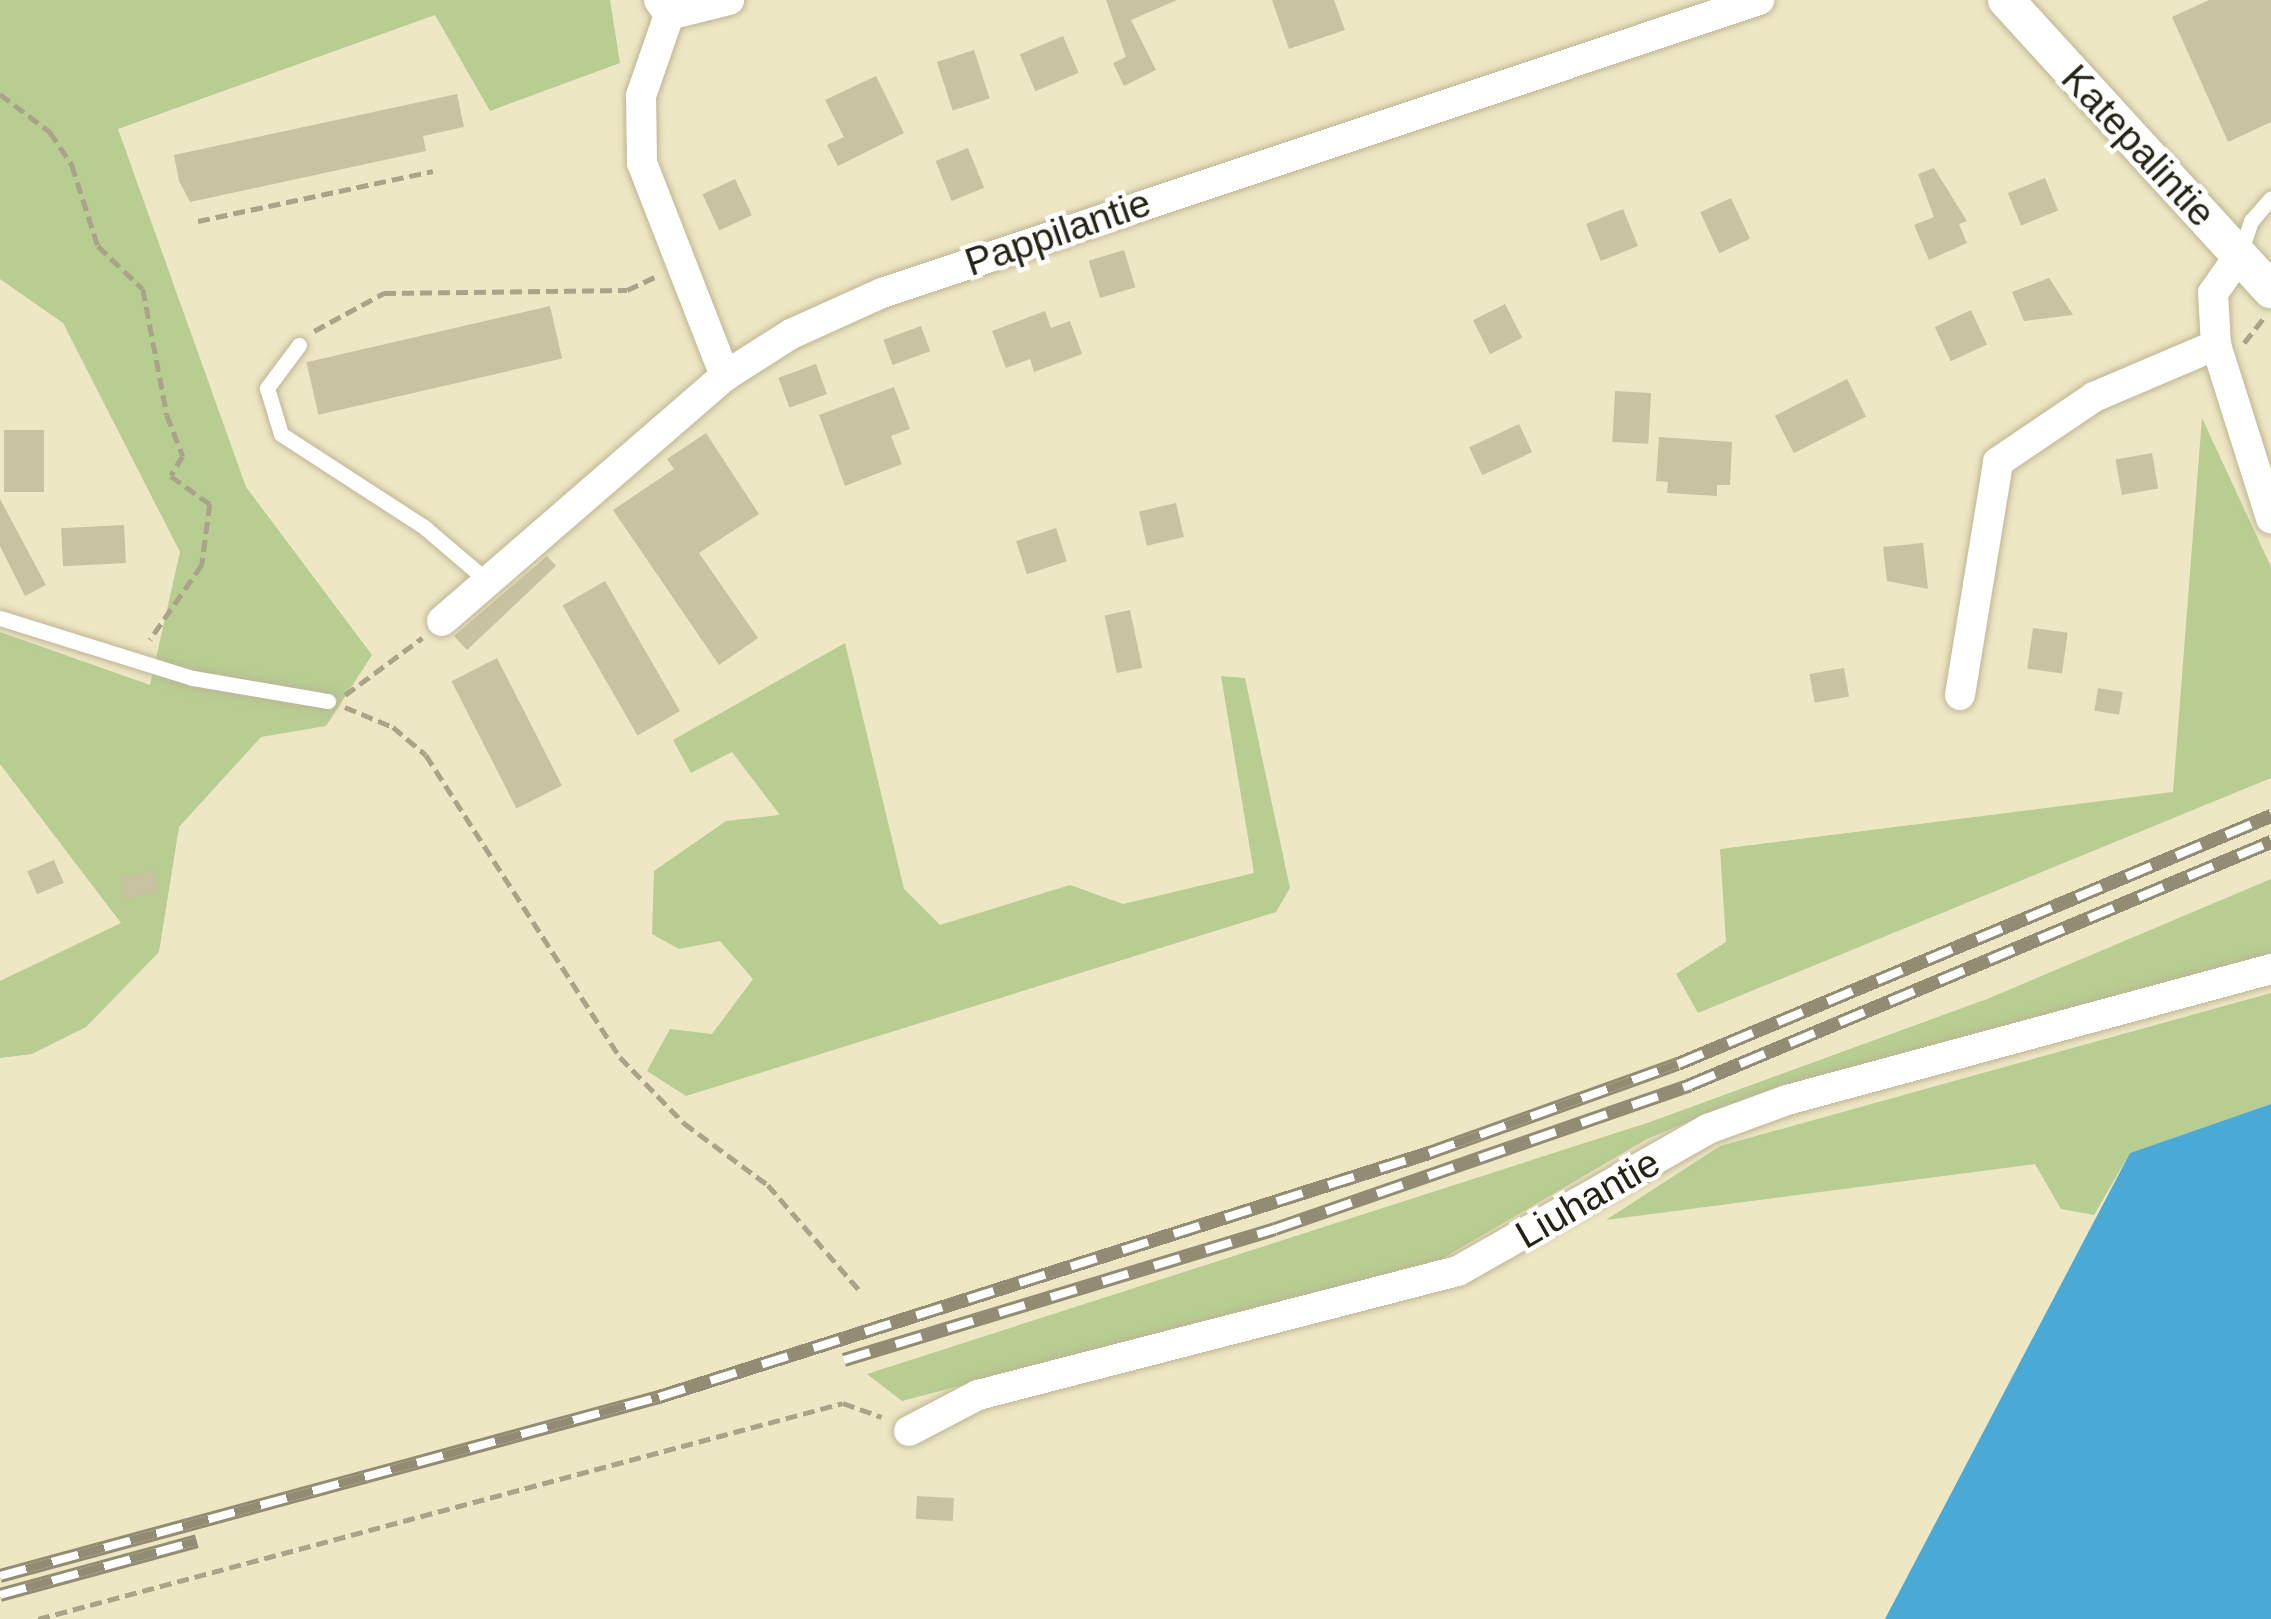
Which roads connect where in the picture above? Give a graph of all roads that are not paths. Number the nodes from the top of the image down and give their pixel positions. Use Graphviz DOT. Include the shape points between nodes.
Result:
graph roads {
  1 [pos="729,0"];
  2 [pos="1760,0"];
  3 [pos="2006,0"];
  4 [pos="664,8"];
  5 [pos="2271,198"];
  6 [pos="2239,256"];
  7 [pos="2271,290"];
  8 [pos="299,345"];
  9 [pos="2216,345"];
  10 [pos="725,376"];
  11 [pos="2271,518"];
  12 [pos="485,579"];
  13 [pos="0,618"];
  14 [pos="442,621"];
  15 [pos="1960,694"];
  16 [pos="328,701"];
  17 [pos="2271,969"];
  18 [pos="909,1431"];
  1 -- 4 [label="street"];
  2 -- 10 [label="street, Pappilantie" via="882,293 791,334"];
  3 -- 6 [label="street, Katepalintie"];
  4 -- 10 [label="street" via="636,129 677,268"];
  5 -- 6 [label="lane" via="2251,221"];
  6 -- 7 [label="street, Katepalintie"];
  6 -- 9 [label="street" via="2213,293"];
  8 -- 12 [label="lane" via="267,388 281,434 424,527"];
  9 -- 11 [label="street"];
  9 -- 15 [label="street" via="2093,398 1998,461"];
  10 -- 12 [label="street, Pappilantie"];
  12 -- 14 [label="street, Pappilantie"];
  13 -- 16 [label="lane" via="145,663"];
  17 -- 18 [label="street, Liuhantie" via="1787,1100 1708,1129 1457,1271 978,1395"];
}
